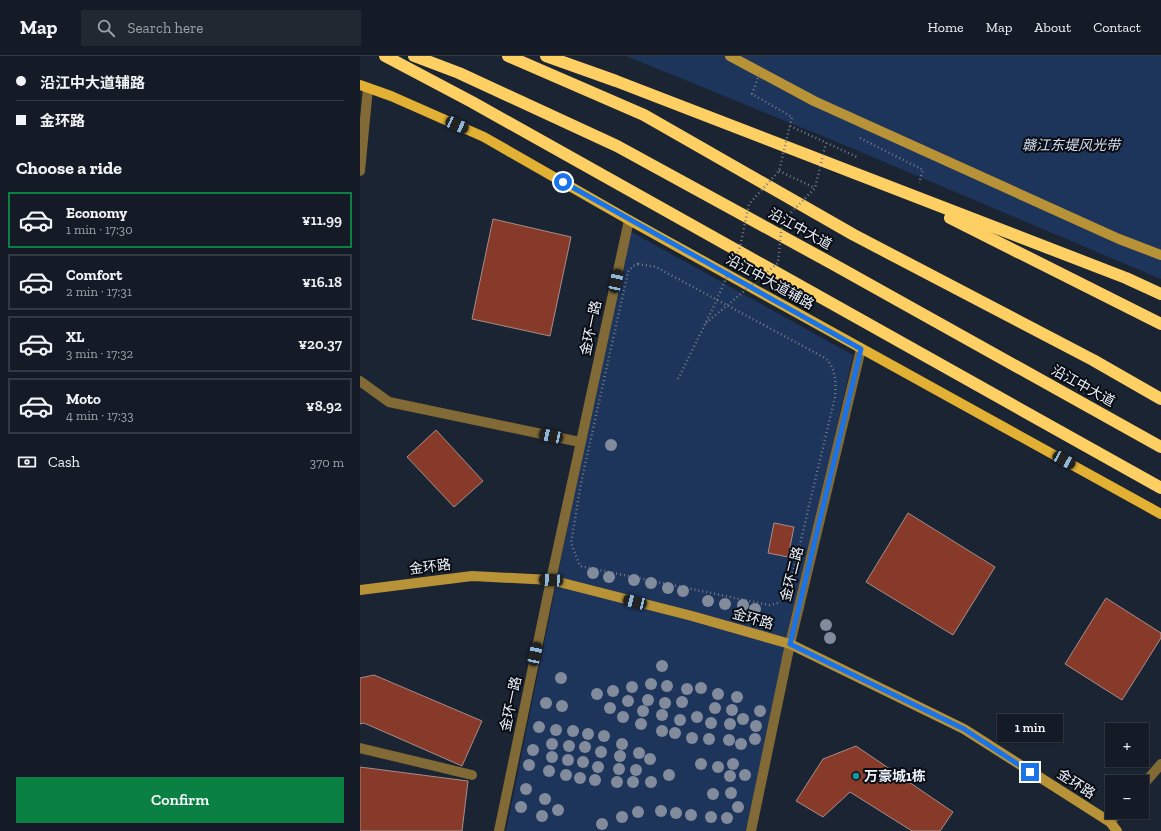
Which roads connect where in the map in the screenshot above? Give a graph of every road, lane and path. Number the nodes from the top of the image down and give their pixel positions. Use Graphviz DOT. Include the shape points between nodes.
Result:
graph roads {
  1 [pos="385,56"];
  2 [pos="414,56"];
  3 [pos="508,56"];
  4 [pos="546,56"];
  5 [pos="730,56"];
  6 [pos="760,72"];
  7 [pos="364,87"];
  8 [pos="790,126"];
  9 [pos="854,135"];
  10 [pos="826,143"];
  11 [pos="862,159"];
  12 [pos="360,171"];
  13 [pos="779,171"];
  14 [pos="887,186"];
  15 [pos="918,186"];
  16 [pos="815,188"];
  17 [pos="629,220"];
  18 [pos="1161,255"];
  19 [pos="1161,294"];
  20 [pos="705,324"];
  21 [pos="1161,324"];
  22 [pos="861,349"];
  23 [pos="678,379"];
  24 [pos="360,381"];
  25 [pos="1161,400"];
  26 [pos="580,442"];
  27 [pos="1161,447"];
  28 [pos="1161,488"];
  29 [pos="1161,514"];
  30 [pos="551,580"];
  31 [pos="360,590"];
  32 [pos="769,605"];
  33 [pos="790,644"];
  34 [pos="360,748"];
  35 [pos="1161,764"];
  36 [pos="472,775"];
  37 [pos="1149,778"];
  38 [pos="1113,819"];
  39 [pos="1110,822"];
  40 [pos="499,831"];
  41 [pos="751,831"];
  42 [pos="1117,831"];
  1 -- 28 [label="highway" via="472,102"];
  2 -- 27 [label="highway, 沿江中大道" via="459,73 617,146"];
  3 -- 25 [label="highway, 沿江中大道" via="644,116 854,235 1093,360"];
  4 -- 14 [label="highway"];
  5 -- 6 [label="street"];
  6 -- 8 [label="path, bridge" via="752,94 792,117"];
  6 -- 18 [label="street" via="825,106 1119,239"];
  7 -- 12 [label="street"];
  7 -- 17 [label="main road, 沿江中大道辅路" via="391,96 484,137"];
  8 -- 10 [label="path"];
  8 -- 13 [label="path, bridge"];
  9 -- 15 [label="path" via="923,170"];
  10 -- 11 [label="path"];
  10 -- 16 [label="path, bridge"];
  13 -- 16 [label="path"];
  13 -- 20 [label="path, bridge" via="749,204 740,247"];
  14 -- 19 [label="highway" via="1126,278"];
  14 -- 21 [label="highway"];
  16 -- 20 [label="path, bridge" via="782,222 778,263"];
  17 -- 22 [label="main road, 沿江中大道辅路"];
  17 -- 26 [label="street, 金环一路"];
  20 -- 23 [label="path, bridge"];
  22 -- 29 [label="main road, 沿江中大道辅路"];
  22 -- 33 [label="street, 金环二路"];
  24 -- 26 [label="street" via="389,402"];
  26 -- 30 [label="street, 金环一路"];
  30 -- 31 [label="street, 金环路" via="472,576"];
  30 -- 33 [label="street, 金环路"];
  30 -- 40 [label="street, 金环一路"];
  32 -- 32 [label="path" via="580,566 571,543 581,483 628,272 638,264 656,267 831,363 836,385 835,397 789,590 781,602"];
  33 -- 39 [label="street, 金环路" via="964,729"];
  33 -- 41 [label="street, 金环二路"];
  34 -- 36 [label="street"];
  35 -- 37 [label="street"];
  38 -- 39 [label="street"];
  39 -- 42 [label="street, 金环路"];
}
